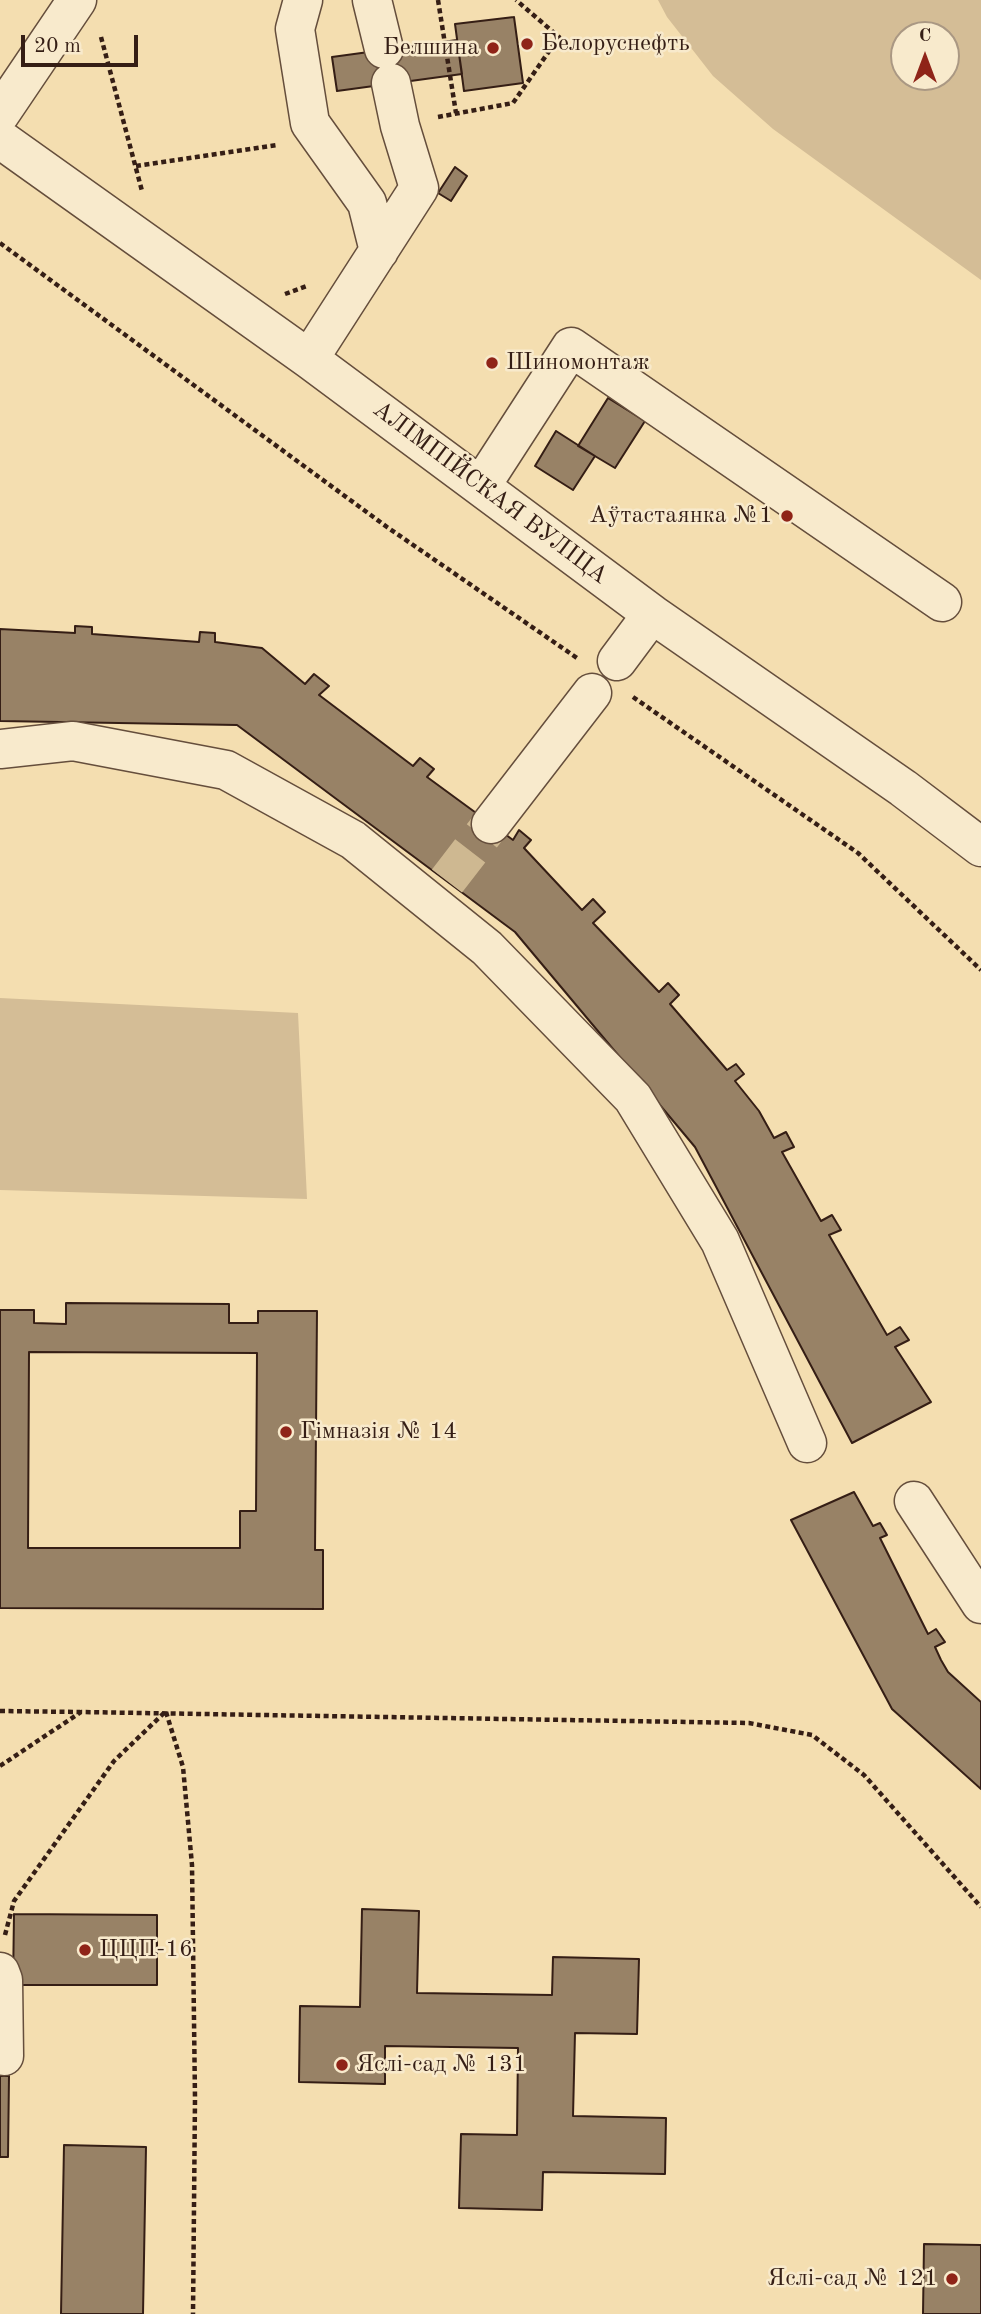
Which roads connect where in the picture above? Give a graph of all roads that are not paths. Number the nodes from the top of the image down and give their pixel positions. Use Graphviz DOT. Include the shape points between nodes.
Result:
graph roads {
  1 [pos="77,0"];
  2 [pos="303,0"];
  3 [pos="372,0"];
  4 [pos="0,114"];
  5 [pos="0,139"];
  6 [pos="379,251"];
  7 [pos="309,359"];
  8 [pos="481,486"];
  9 [pos="942,602"];
  10 [pos="652,614"];
  11 [pos="0,749"];
  12 [pos="491,824"];
  13 [pos="981,847"];
  14 [pos="807,1443"];
  15 [pos="914,1501"];
  16 [pos="981,1604"];
  17 [pos="1,1958"];
  18 [pos="0,2055"];
  1 -- 4 [label="street"];
  2 -- 6 [label="street" via="295,29 310,123 367,203"];
  3 -- 6 [label="street" via="419,188"];
  5 -- 7 [label="street, АЛІМПІЙСКАЯ ВУЛІЦА"];
  6 -- 7 [label="street"];
  7 -- 8 [label="street, АЛІМПІЙСКАЯ ВУЛІЦА"];
  8 -- 9 [label="street" via="571,347"];
  8 -- 10 [label="street, АЛІМПІЙСКАЯ ВУЛІЦА"];
  10 -- 12 [label="street"];
  10 -- 13 [label="street, АЛІМПІЙСКАЯ ВУЛІЦА" via="904,788"];
  11 -- 14 [label="street" via="73,741 226,770 438,891 633,1098 720,1241"];
  15 -- 16 [label="street"];
  17 -- 18 [label="street" via="4,2056"];
}
